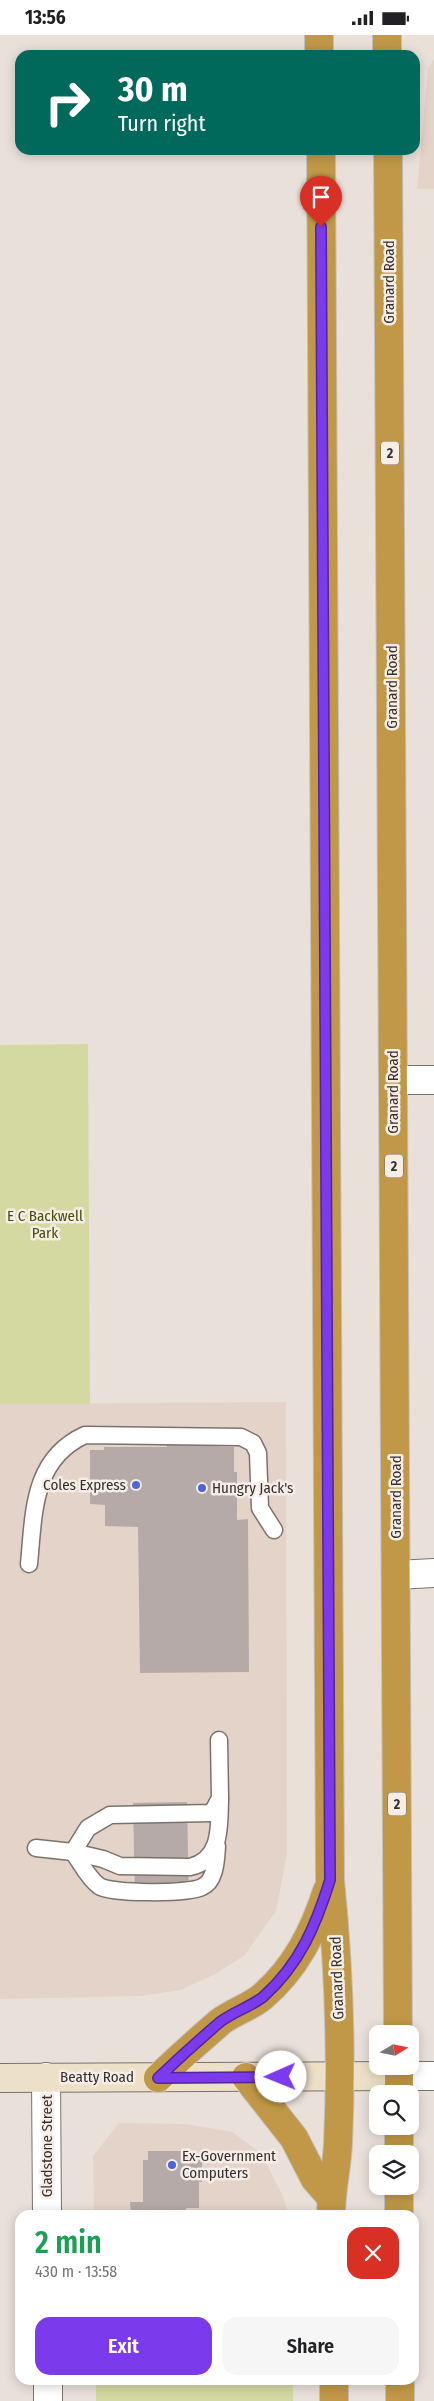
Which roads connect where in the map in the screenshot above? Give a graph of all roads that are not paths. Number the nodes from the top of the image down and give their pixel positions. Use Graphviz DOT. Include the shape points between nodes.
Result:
graph roads {
  1 [pos="319,35"];
  2 [pos="387,35"];
  3 [pos="319,50"];
  4 [pos="387,50"];
  5 [pos="321,155"];
  6 [pos="388,155"];
  7 [pos="393,1080"];
  8 [pos="434,1080"];
  9 [pos="274,1530"];
  10 [pos="29,1564"];
  11 [pos="434,1573"];
  12 [pos="396,1575"];
  13 [pos="219,1740"];
  14 [pos="220,1797"];
  15 [pos="217,1844"];
  16 [pos="36,1848"];
  17 [pos="73,1852"];
  18 [pos="330,1880"];
  19 [pos="398,2025"];
  20 [pos="434,2075"];
  21 [pos="339,2076"];
  22 [pos="46,2077"];
  23 [pos="246,2077"];
  24 [pos="0,2078"];
  25 [pos="158,2078"];
  26 [pos="399,2079"];
  27 [pos="399,2195"];
  28 [pos="331,2206"];
  29 [pos="47,2210"];
  30 [pos="399,2210"];
  31 [pos="48,2385"];
  32 [pos="334,2385"];
  33 [pos="400,2385"];
  34 [pos="48,2401"];
  35 [pos="334,2401"];
  36 [pos="400,2401"];
  1 -- 3 [label="highway"];
  2 -- 4 [label="highway"];
  5 -- 18 [label="highway, Granard Road"];
  6 -- 7 [label="highway, Granard Road / 2"];
  7 -- 8 [label="street"];
  7 -- 12 [label="highway, Granard Road / 2"];
  9 -- 10 [label="lane" via="260,1508 258,1453 253,1443 241,1437 85,1435 68,1443 50,1461 38,1492"];
  11 -- 12 [label="street"];
  12 -- 19 [label="highway, Granard Road / 2"];
  13 -- 14 [label="lane"];
  14 -- 15 [label="lane"];
  14 -- 17 [label="lane" via="212,1813 110,1815 88,1828"];
  15 -- 17 [label="lane" via="201,1864 190,1867 120,1866"];
  15 -- 17 [label="lane" via="211,1878 203,1887 190,1890 123,1892 100,1887"];
  16 -- 17 [label="lane"];
  18 -- 21 [label="highway, Granard Road" via="338,1966"];
  18 -- 25 [label="highway" via="316,1923 303,1948 274,1986 255,2002 222,2021"];
  20 -- 26 [label="street, Beatty Road"];
  21 -- 23 [label="main road, Beatty Road"];
  21 -- 26 [label="main road, Beatty Road"];
  21 -- 28 [label="highway, Granard Road" via="338,2143"];
  22 -- 24 [label="main road, Beatty Road"];
  22 -- 25 [label="main road, Beatty Road"];
  22 -- 29 [label="street, Gladstone Street"];
  23 -- 25 [label="main road, Beatty Road"];
  23 -- 28 [label="highway" via="294,2139"];
  27 -- 30 [label="highway"];
  31 -- 34 [label="street"];
  32 -- 35 [label="highway"];
  33 -- 36 [label="highway"];
}
